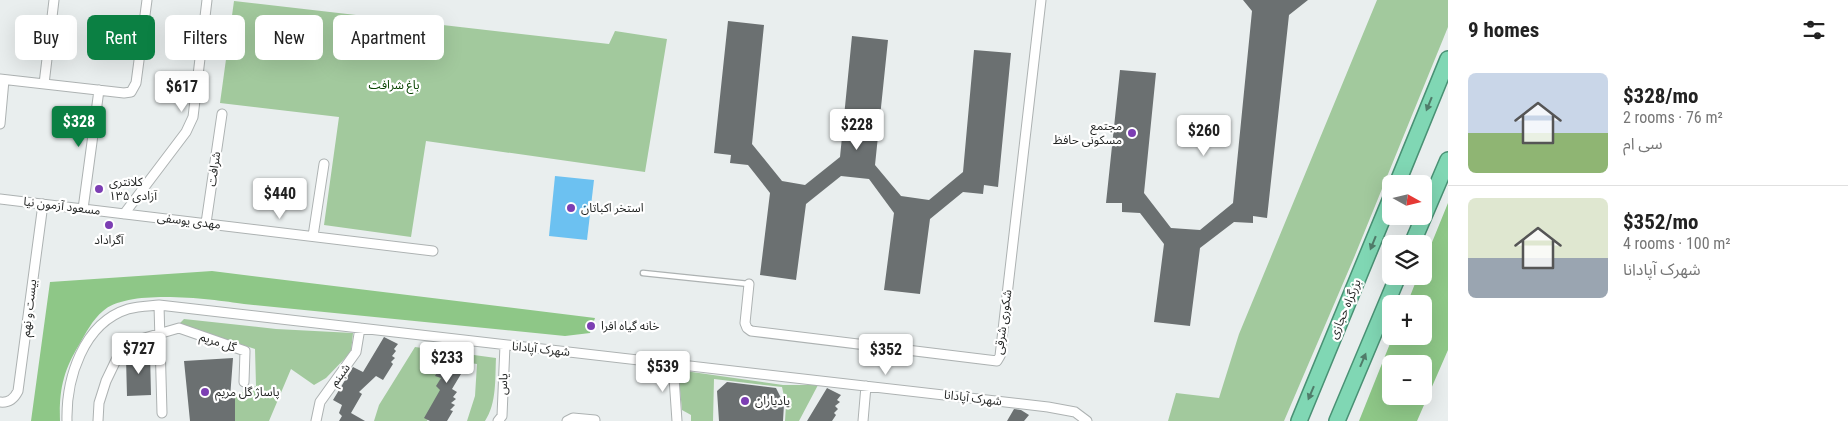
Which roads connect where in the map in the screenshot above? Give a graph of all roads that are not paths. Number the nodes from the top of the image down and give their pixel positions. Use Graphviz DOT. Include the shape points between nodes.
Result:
graph roads {
  1 [pos="54,0"];
  2 [pos="147,0"];
  3 [pos="207,0"];
  4 [pos="1041,0"];
  5 [pos="1448,59"];
  6 [pos="2,80"];
  7 [pos="44,84"];
  8 [pos="98,90"];
  9 [pos="222,114"];
  10 [pos="0,124"];
  11 [pos="1448,160"];
  12 [pos="324,164"];
  13 [pos="1401,175"];
  14 [pos="0,198"];
  15 [pos="43,204"];
  16 [pos="83,209"];
  17 [pos="124,214"];
  18 [pos="1382,220"];
  19 [pos="206,223"];
  20 [pos="1416,235"];
  21 [pos="313,236"];
  22 [pos="432,251"];
  23 [pos="643,273"];
  24 [pos="749,284"];
  25 [pos="1394,285"];
  26 [pos="159,305"];
  27 [pos="360,328"];
  28 [pos="159,333"];
  29 [pos="505,345"];
  30 [pos="673,363"];
  31 [pos="244,382"];
  32 [pos="866,386"];
  33 [pos="1,402"];
  34 [pos="162,413"];
  35 [pos="503,419"];
  36 [pos="595,420"];
  37 [pos="67,421"];
  38 [pos="98,421"];
  39 [pos="316,421"];
  40 [pos="567,421"];
  41 [pos="677,421"];
  42 [pos="863,421"];
  43 [pos="1087,421"];
  44 [pos="1299,421"];
  45 [pos="1337,421"];
  1 -- 7 [label="street"];
  2 -- 8 [label="street" via="135,86 131,92 124,93"];
  3 -- 17 [label="street" via="193,117 186,132"];
  4 -- 24 [label="street, شکوری شرقی" via="997,361 751,331 745,323"];
  5 -- 13 [label="highway, one-way"];
  6 -- 7 [label="street"];
  6 -- 10 [label="street"];
  7 -- 8 [label="street"];
  8 -- 16 [label="street"];
  9 -- 19 [label="street, شرافت"];
  11 -- 20 [label="highway"];
  12 -- 21 [label="street"];
  14 -- 15 [label="street, مسعود آزمون نیا"];
  15 -- 16 [label="street, مسعود آزمون نیا"];
  15 -- 33 [label="street, بیست و نهم" via="18,390 12,400"];
  16 -- 17 [label="street, مسعود آزمون نیا"];
  17 -- 19 [label="street, مهدی یوسفی"];
  18 -- 44 [label="highway, بزرگراه حجازی, one-way"];
  19 -- 21 [label="street, مهدی یوسفی"];
  21 -- 22 [label="street, مهدی یوسفی"];
  23 -- 24 [label="lane, شکوری شرقی"];
  45 -- 25 [label="highway, one-way"];
  26 -- 27 [label="street, شهرک آپادانا"];
  26 -- 28 [label="street"];
  26 -- 37 [label="street, شهرک آپادانا" via="128,309 110,318 94,333 82,350 72,374 66,401"];
  27 -- 29 [label="street, شهرک آپادانا"];
  27 -- 39 [label="street, شبنم" via="356,352 320,402"];
  28 -- 31 [label="street, گل مریم" via="179,328 245,351"];
  28 -- 34 [label="street"];
  28 -- 38 [label="street, گل مریم" via="141,339 118,356 103,388"];
  29 -- 30 [label="street, شهرک آپادانا"];
  29 -- 35 [label="street, یاس"];
  30 -- 32 [label="street, شهرک آپادانا"];
  30 -- 41 [label="street"];
  32 -- 42 [label="street"];
  32 -- 43 [label="street, شهرک آپادانا" via="1048,407 1076,412"];
  36 -- 40 [label="street" via="573,418"];
}
